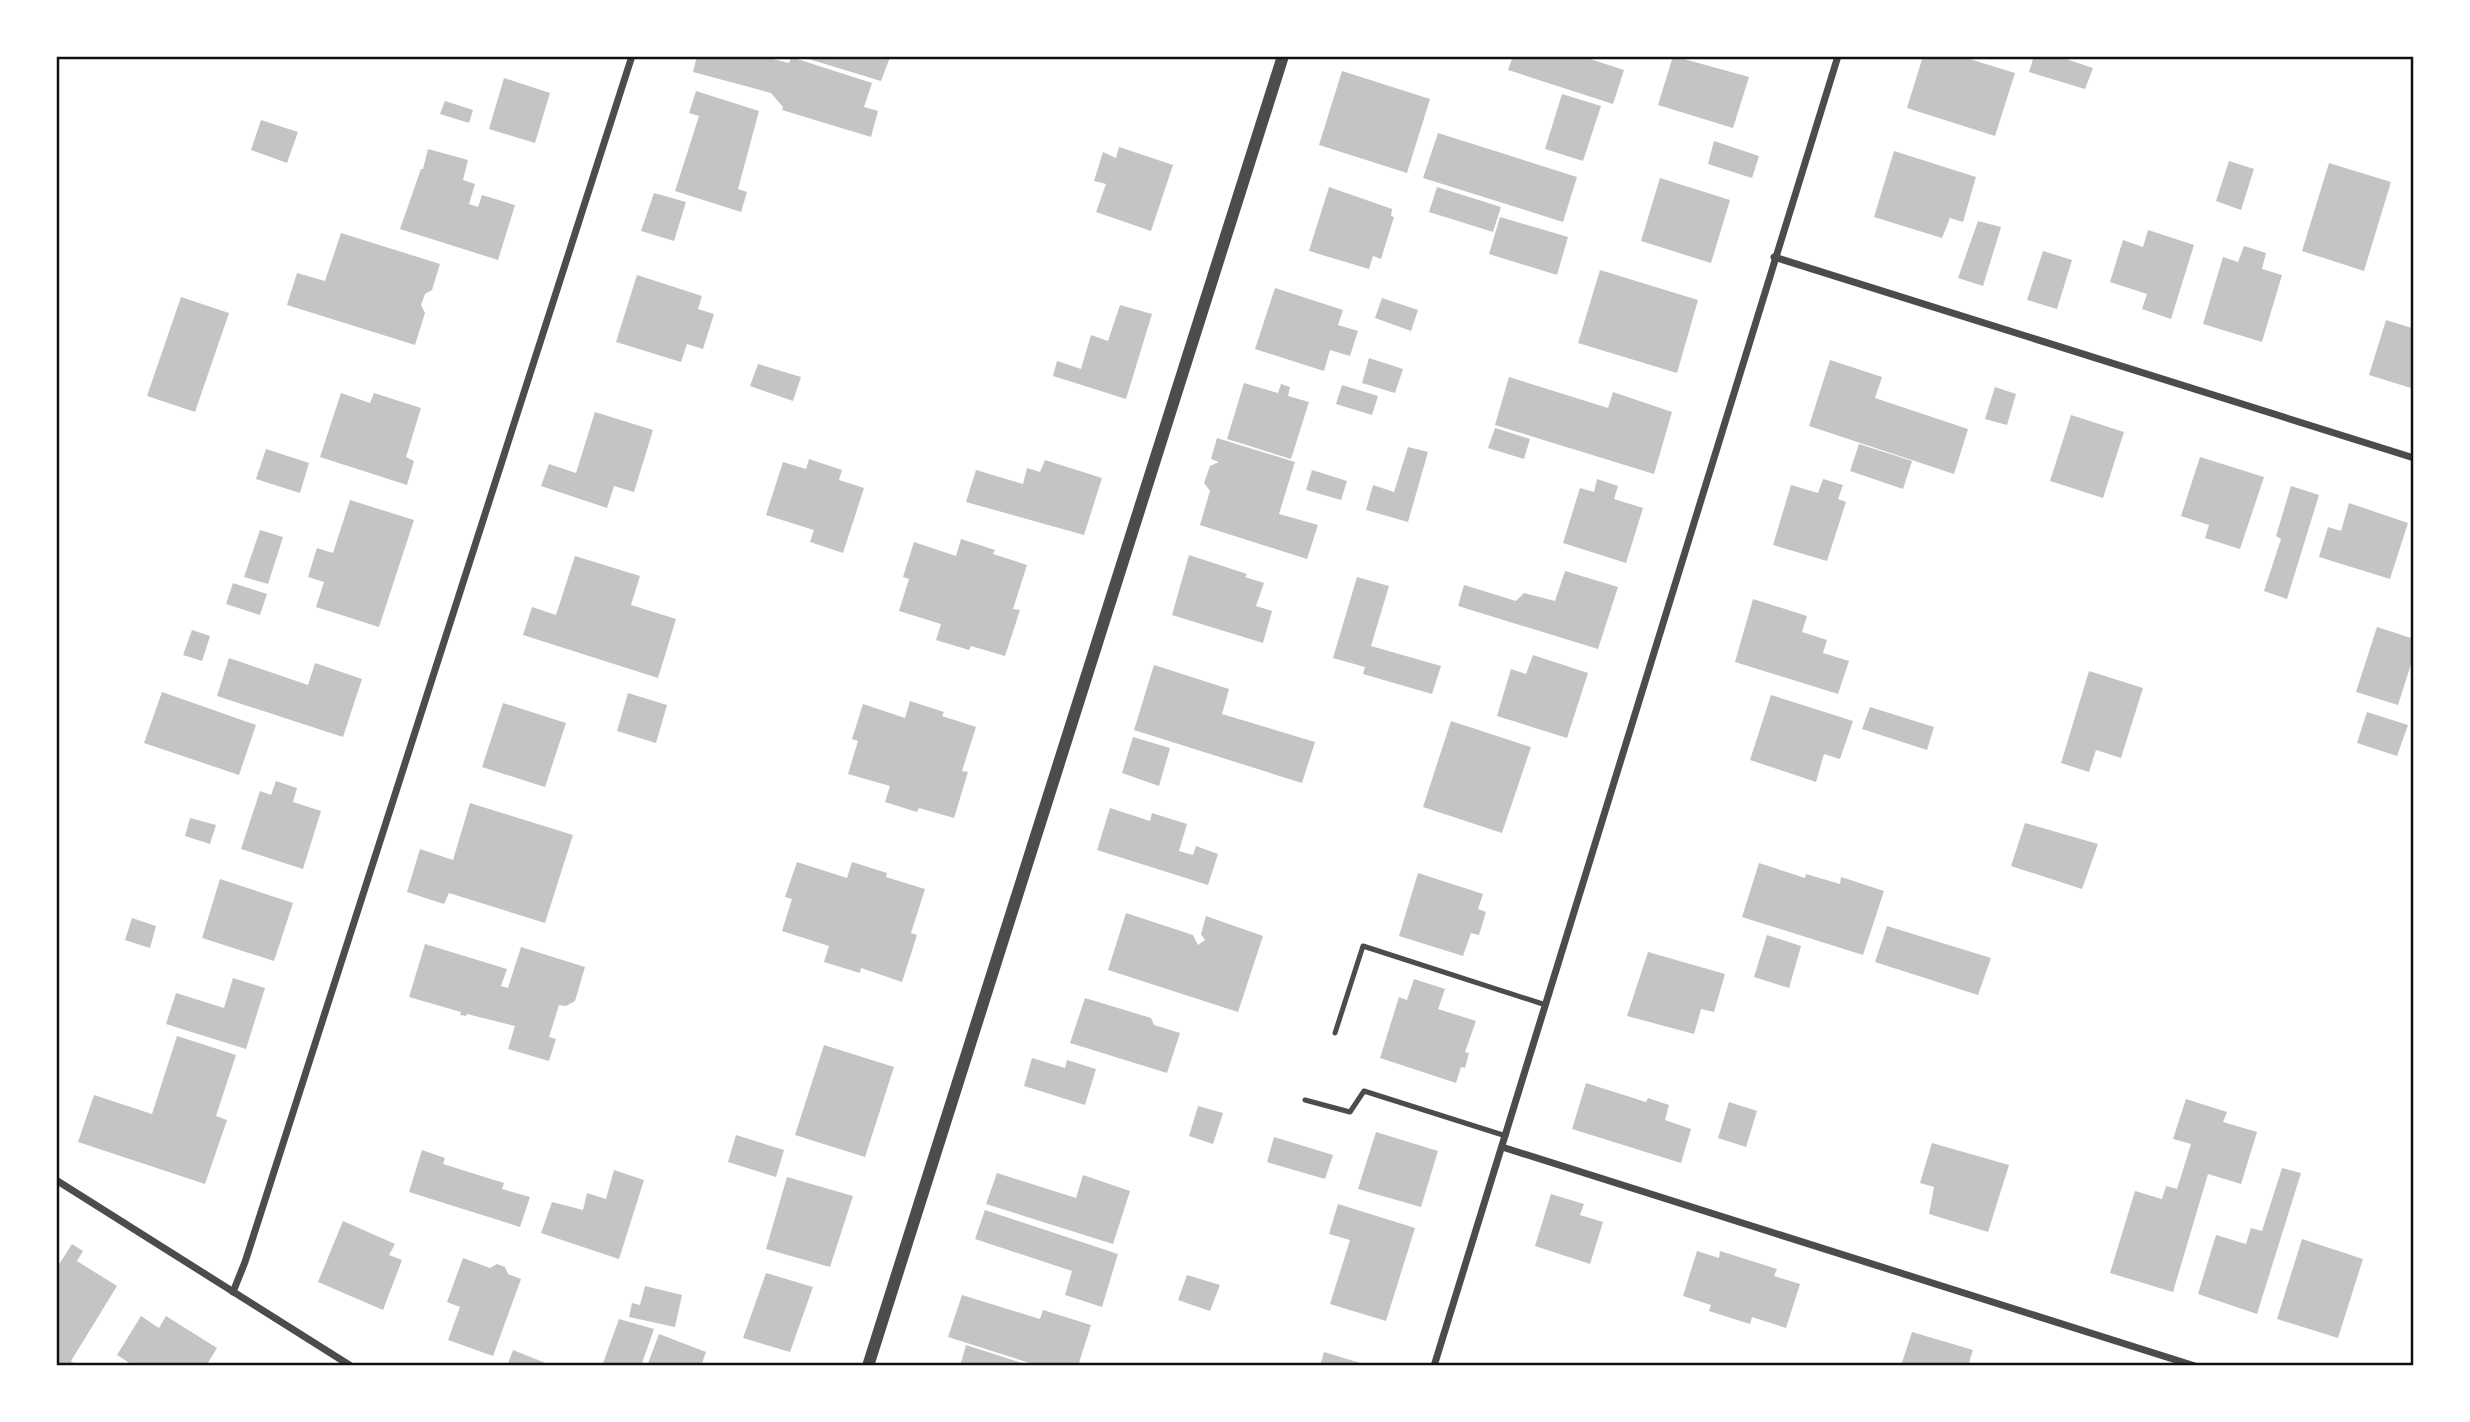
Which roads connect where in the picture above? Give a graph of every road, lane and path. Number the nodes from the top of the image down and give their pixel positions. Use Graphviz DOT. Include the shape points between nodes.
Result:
graph roads {
  1 [pos="632,56"];
  2 [pos="1283,56"];
  3 [pos="1838,56"];
  4 [pos="1774,257"];
  5 [pos="2414,458"];
  6 [pos="1546,1005"];
  7 [pos="1335,1033"];
  8 [pos="1305,1100"];
  9 [pos="1506,1136"];
  10 [pos="1502,1147"];
  11 [pos="56,1180"];
  12 [pos="233,1292"];
  13 [pos="351,1366"];
  14 [pos="868,1366"];
  15 [pos="1434,1366"];
  16 [pos="2195,1366"];
  1 -- 12 [label="street"];
  2 -- 14 [label="street"];
  3 -- 4 [label="street"];
  4 -- 5 [label="street"];
  4 -- 6 [label="street"];
  6 -- 7 [label="lane" via="1363,946"];
  6 -- 9 [label="street"];
  8 -- 9 [label="lane" via="1350,1112 1364,1091"];
  9 -- 10 [label="street"];
  10 -- 15 [label="street"];
  10 -- 16 [label="street"];
  11 -- 12 [label="street"];
  12 -- 13 [label="street"];
}
